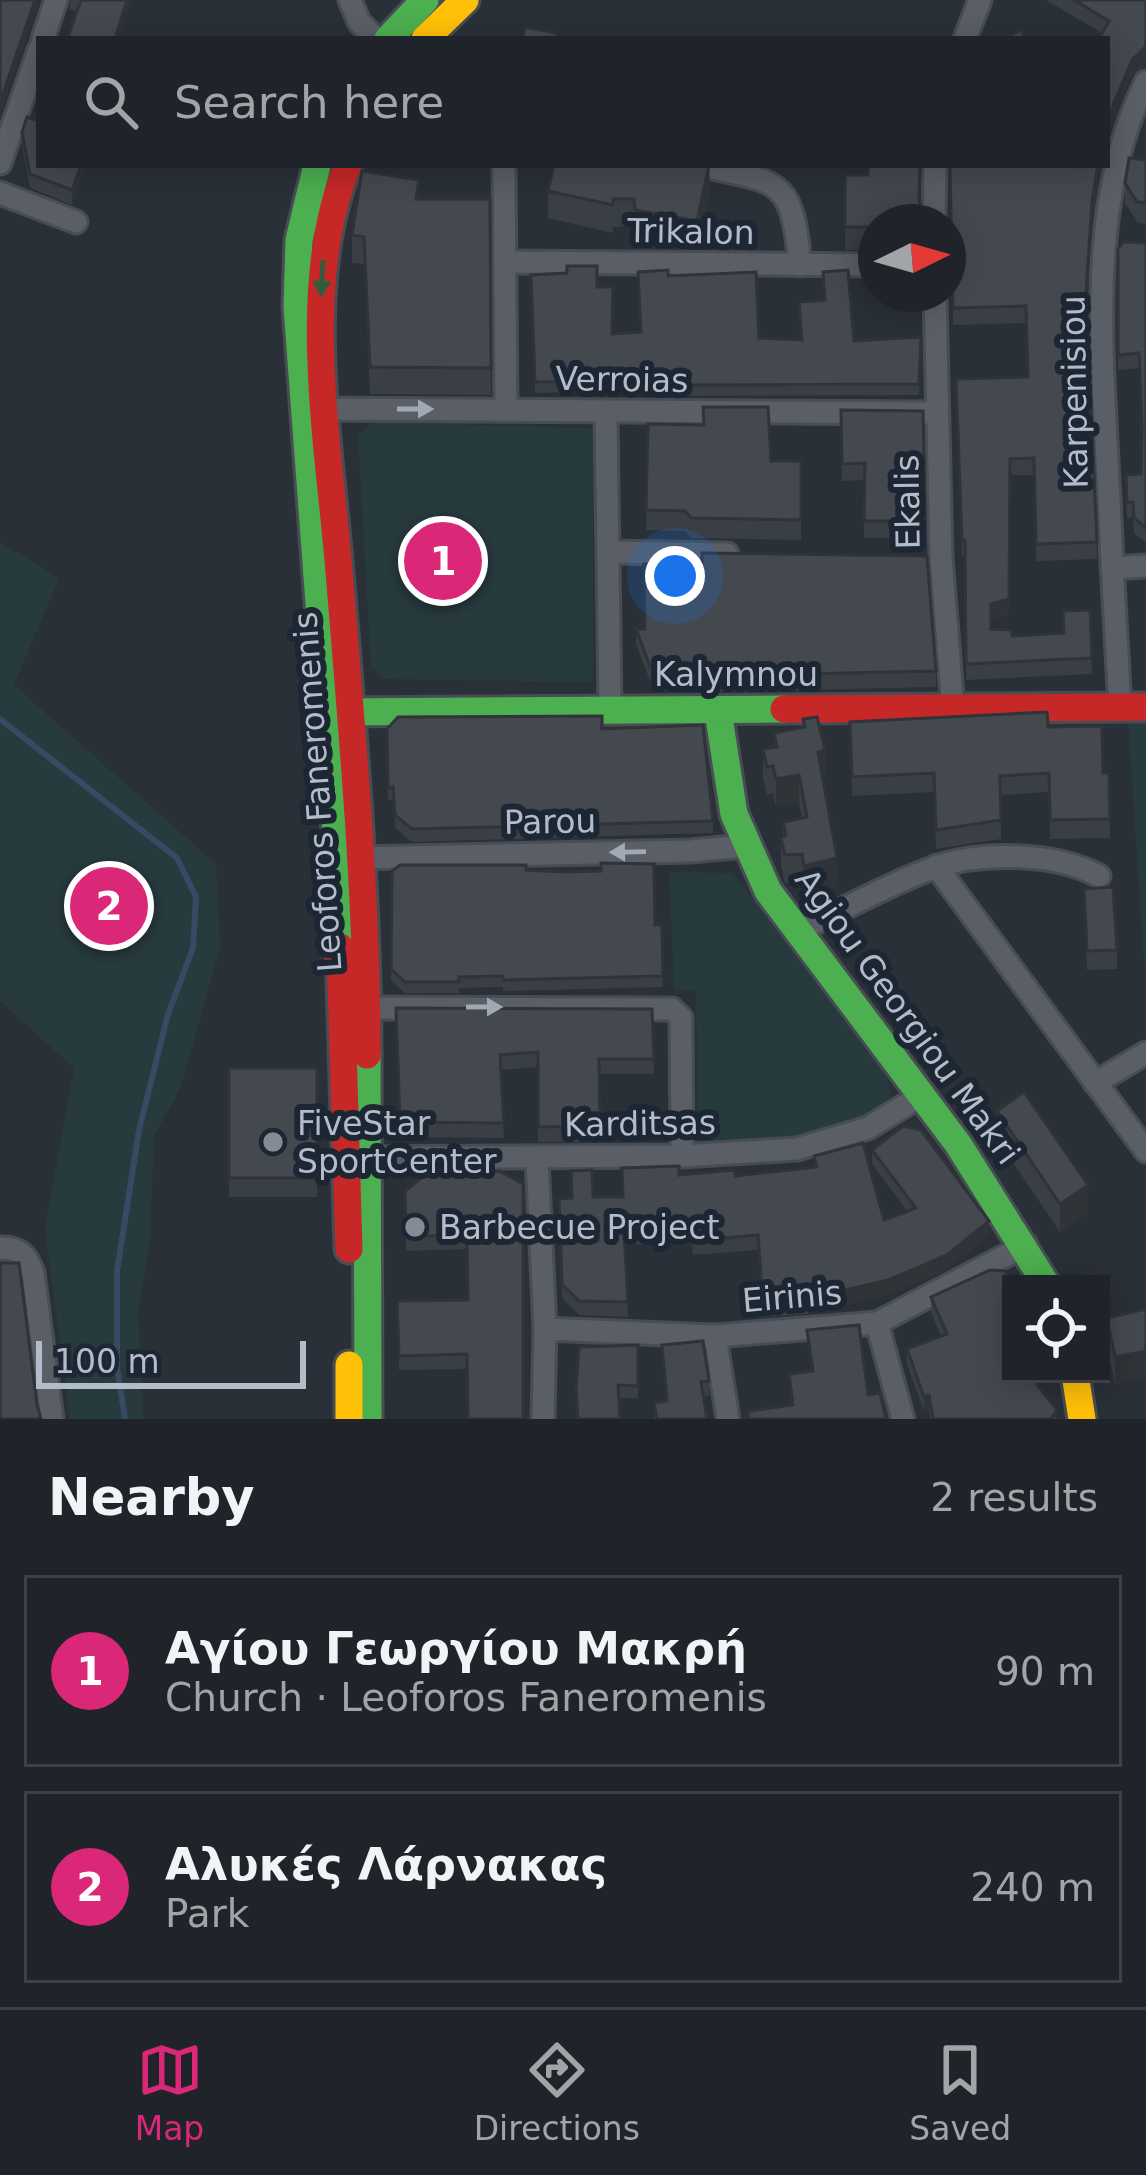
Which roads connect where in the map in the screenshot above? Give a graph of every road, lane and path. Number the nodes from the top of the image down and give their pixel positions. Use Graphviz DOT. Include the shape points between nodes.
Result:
graph roads {
  1 [pos="56,0"];
  2 [pos="350,0"];
  3 [pos="425,0"];
  4 [pos="465,0"];
  5 [pos="980,0"];
  6 [pos="44,36"];
  7 [pos="373,36"];
  8 [pos="391,36"];
  9 [pos="428,36"];
  10 [pos="966,36"];
  11 [pos="36,59"];
  12 [pos="1146,82"];
  13 [pos="0,163"];
  14 [pos="316,168"];
  15 [pos="347,168"];
  16 [pos="504,168"];
  17 [pos="712,168"];
  18 [pos="935,168"];
  19 [pos="0,194"];
  20 [pos="934,204"];
  21 [pos="76,222"];
  22 [pos="505,262"];
  23 [pos="858,265"];
  24 [pos="800,266"];
  25 [pos="935,312"];
  26 [pos="315,409"];
  27 [pos="506,410"];
  28 [pos="606,412"];
  29 [pos="938,412"];
  30 [pos="608,552"];
  31 [pos="751,554"];
  32 [pos="917,557"];
  33 [pos="940,557"];
  34 [pos="1146,566"];
  35 [pos="1112,568"];
  36 [pos="1133,707"];
  37 [pos="610,709"];
  38 [pos="952,709"];
  39 [pos="718,711"];
  40 [pos="339,712"];
  41 [pos="745,846"];
  42 [pos="356,858"];
  43 [pos="936,866"];
  44 [pos="1099,876"];
  45 [pos="796,932"];
  46 [pos="355,1009"];
  47 [pos="1146,1053"];
  48 [pos="1095,1083"];
  49 [pos="922,1095"];
  50 [pos="1146,1151"];
  51 [pos="682,1156"];
  52 [pos="355,1158"];
  53 [pos="538,1159"];
  54 [pos="1026,1245"];
  55 [pos="0,1248"];
  56 [pos="1041,1275"];
  57 [pos="877,1323"];
  58 [pos="544,1329"];
  59 [pos="715,1336"];
  60 [pos="1076,1383"];
  61 [pos="52,1419"];
  62 [pos="350,1419"];
  63 [pos="368,1419"];
  64 [pos="543,1419"];
  65 [pos="728,1419"];
  66 [pos="903,1419"];
  67 [pos="1082,1419"];
  1 -- 6 [label="street"];
  2 -- 7 [label="street"];
  3 -- 8 [label="main road"];
  4 -- 9 [label="main road"];
  5 -- 10 [label="street"];
  11 -- 13 [label="street"];
  12 -- 35 [label="street, Karpenisiou" via="1116,169 1102,343"];
  14 -- 26 [label="main road, Leoforos Faneromenis" via="299,239 297,307"];
  15 -- 26 [label="main road, Leoforos Faneromenis, one-way" via="323,260"];
  16 -- 22 [label="street"];
  17 -- 24 [label="street" via="768,180 785,193"];
  18 -- 20 [label="street"];
  19 -- 21 [label="street"];
  22 -- 24 [label="street, Trikalon"];
  22 -- 27 [label="street"];
  23 -- 24 [label="street, Trikalon"];
  25 -- 29 [label="street, Ekalis"];
  26 -- 27 [label="street, Verroias, one-way"];
  26 -- 40 [label="main road, Leoforos Faneromenis"];
  27 -- 28 [label="street, Verroias"];
  28 -- 29 [label="street, Verroias"];
  28 -- 30 [label="street"];
  29 -- 33 [label="street, Ekalis"];
  30 -- 31 [label="street"];
  30 -- 37 [label="street"];
  32 -- 33 [label="street"];
  33 -- 38 [label="street, Ekalis"];
  34 -- 35 [label="street"];
  35 -- 36 [label="street, Karpenisiou"];
  36 -- 38 [label="main road, Kalymnou"];
  37 -- 39 [label="main road, Kalymnou"];
  37 -- 40 [label="main road, Kalymnou"];
  38 -- 39 [label="main road, Kalymnou"];
  39 -- 41 [label="main road, Agiou Georgiou Makri" via="723,767"];
  40 -- 42 [label="main road, Leoforos Faneromenis"];
  40 -- 46 [label="main road, Leoforos Faneromenis" via="338,859"];
  41 -- 42 [label="street, Parou, one-way"];
  41 -- 45 [label="main road, Agiou Georgiou Makri"];
  42 -- 46 [label="main road, Leoforos Faneromenis"];
  43 -- 44 [label="street" via="1020,857 1076,864"];
  43 -- 45 [label="street"];
  43 -- 48 [label="street"];
  45 -- 49 [label="main road, Agiou Georgiou Makri"];
  46 -- 51 [label="street, one-way" via="672,1009 681,1018"];
  46 -- 52 [label="main road, Leoforos Faneromenis"];
  47 -- 48 [label="street"];
  48 -- 50 [label="street"];
  49 -- 51 [label="street, Karditsas" via="836,1140"];
  49 -- 54 [label="main road, Agiou Georgiou Makri"];
  51 -- 53 [label="street, Karditsas"];
  52 -- 53 [label="street, Karditsas"];
  52 -- 62 [label="main road, Leoforos Faneromenis"];
  52 -- 63 [label="main road, Leoforos Faneromenis"];
  53 -- 58 [label="street"];
  54 -- 56 [label="main road, Agiou Georgiou Makri"];
  54 -- 57 [label="street, Eirinis"];
  55 -- 61 [label="street" via="27,1256 33,1273"];
  57 -- 59 [label="street, Eirinis"];
  57 -- 66 [label="street"];
  58 -- 59 [label="street, Eirinis"];
  58 -- 64 [label="street"];
  59 -- 65 [label="street"];
  60 -- 67 [label="main road"];
}
